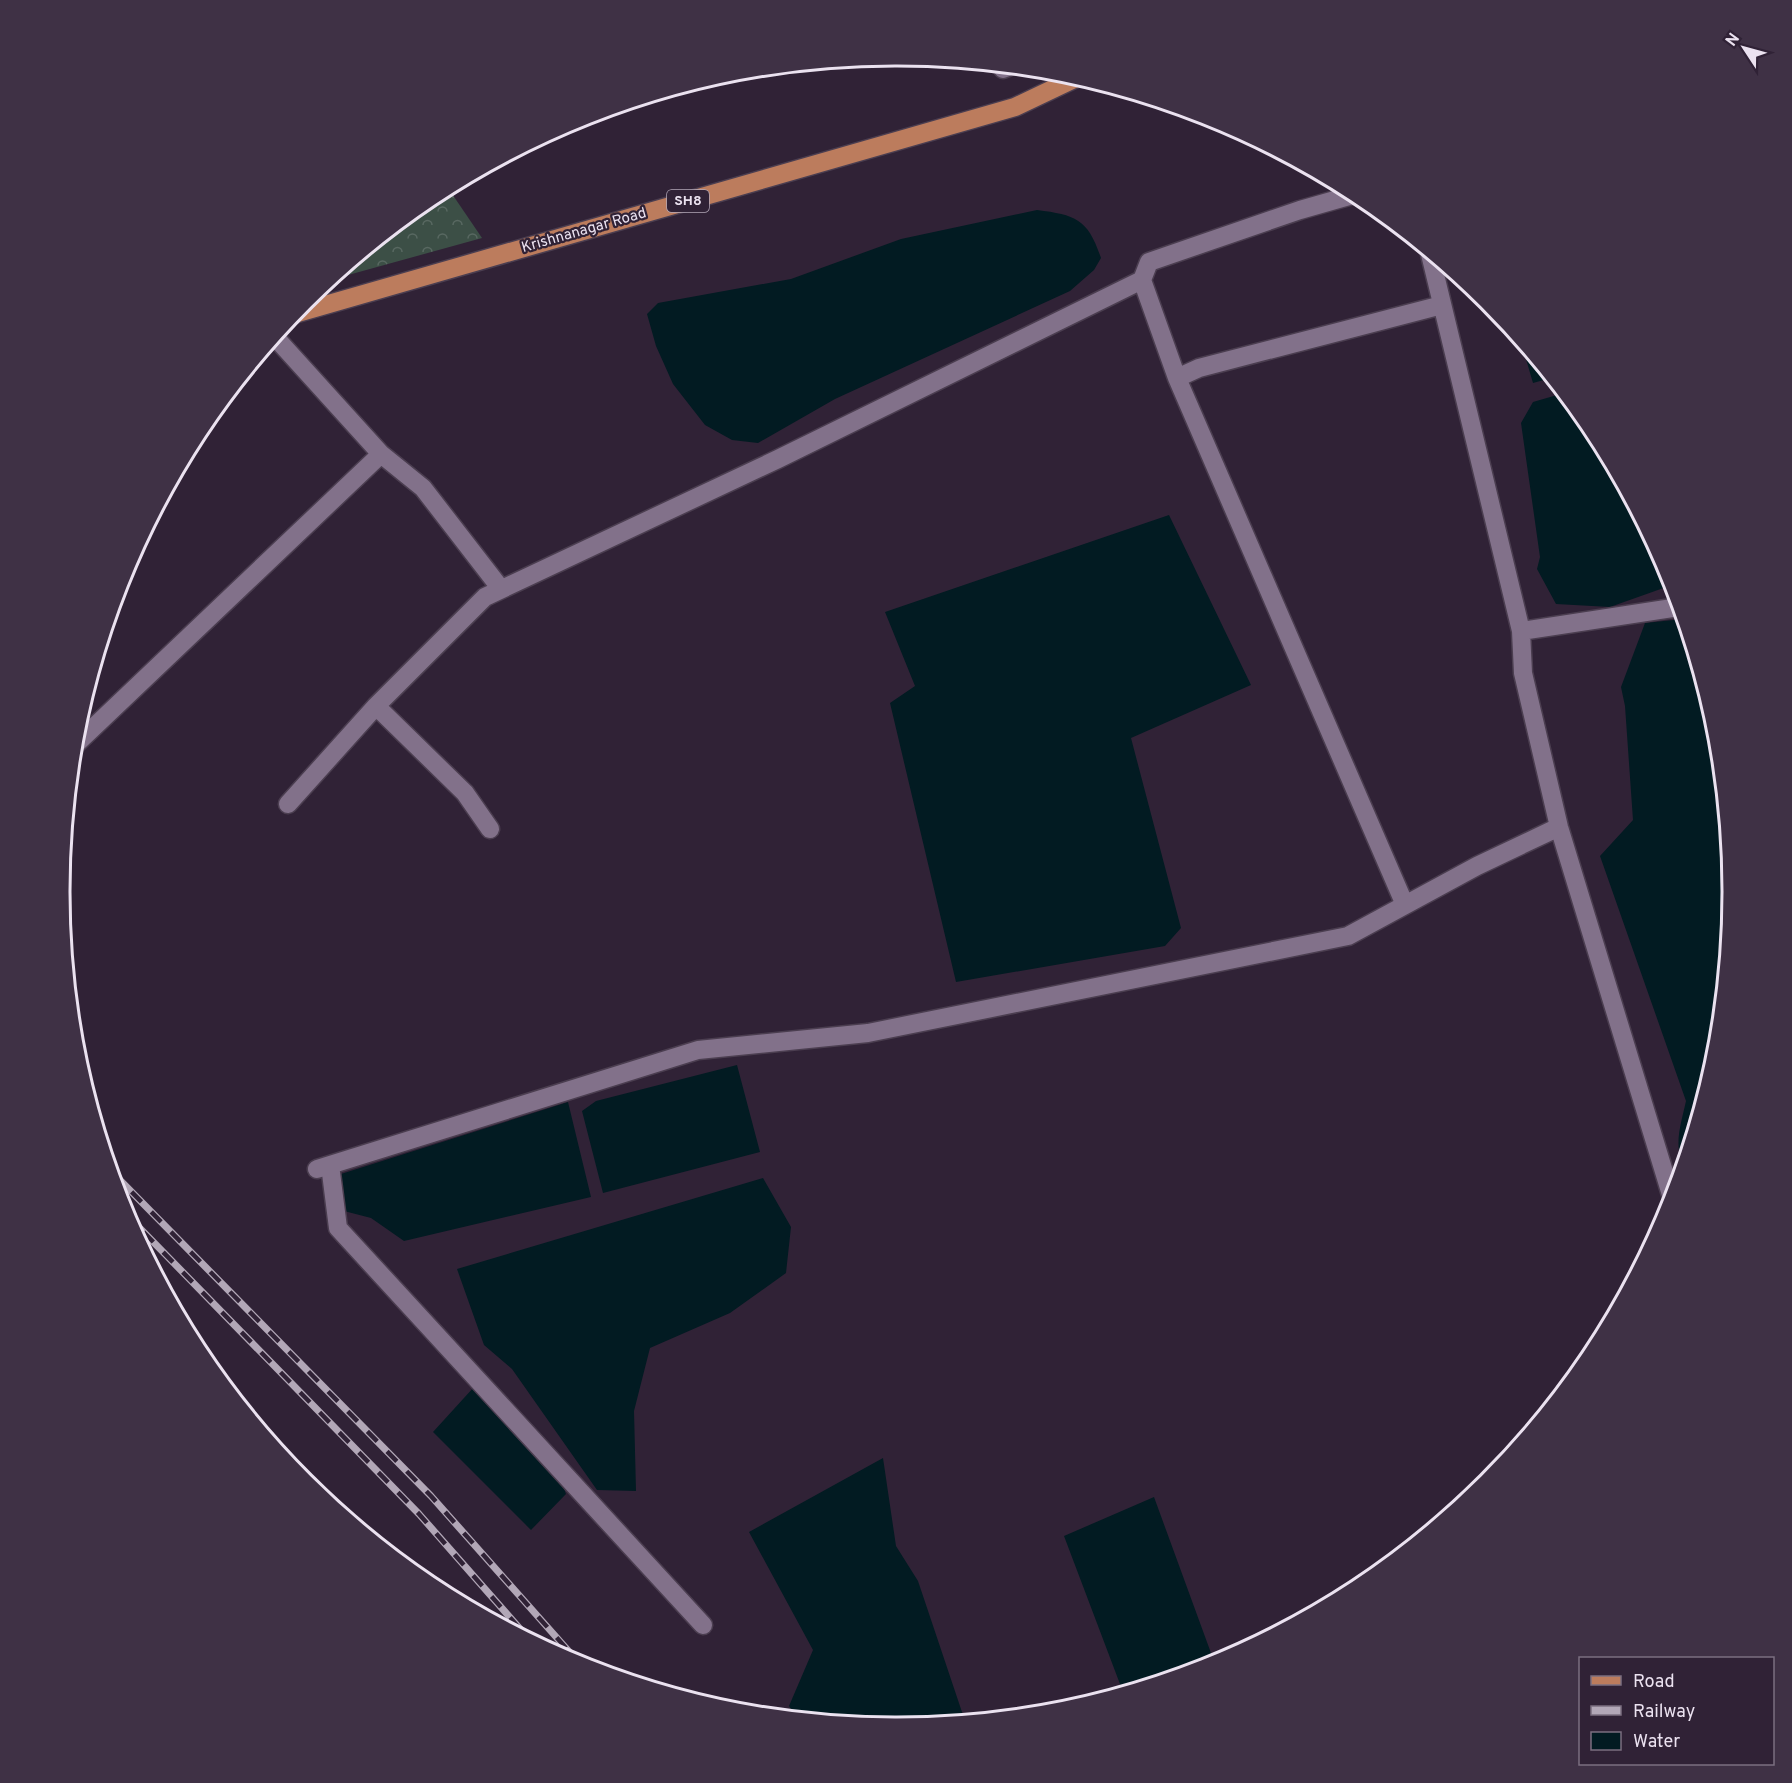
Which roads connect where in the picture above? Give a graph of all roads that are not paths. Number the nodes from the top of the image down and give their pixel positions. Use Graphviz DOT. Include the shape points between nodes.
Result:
graph roads {
  1 [pos="1064,84"];
  2 [pos="1343,198"];
  3 [pos="1433,265"];
  4 [pos="1142,280"];
  5 [pos="1442,305"];
  6 [pos="311,309"];
  7 [pos="280,342"];
  8 [pos="1177,378"];
  9 [pos="381,454"];
  10 [pos="501,590"];
  11 [pos="1671,608"];
  12 [pos="1521,631"];
  13 [pos="376,706"];
  14 [pos="85,735"];
  15 [pos="288,804"];
  16 [pos="1559,828"];
  17 [pos="490,829"];
  18 [pos="1405,905"];
  19 [pos="1668,1184"];
  20 [pos="703,1625"];
  1 -- 6 [label="main road, Krishnanagar Road / SH8" via="1015,107"];
  2 -- 4 [label="street" via="1149,262"];
  3 -- 5 [label="street"];
  4 -- 8 [label="street"];
  4 -- 10 [label="street"];
  5 -- 8 [label="street" via="1199,368"];
  5 -- 12 [label="street"];
  7 -- 9 [label="street"];
  8 -- 18 [label="street"];
  9 -- 10 [label="street" via="423,488"];
  9 -- 14 [label="street"];
  10 -- 13 [label="street" via="485,597"];
  11 -- 12 [label="street"];
  12 -- 16 [label="street" via="1523,673"];
  13 -- 15 [label="street"];
  13 -- 17 [label="street" via="465,793"];
  16 -- 18 [label="street"];
  16 -- 19 [label="street"];
  18 -- 20 [label="street" via="1348,936 1257,956 868,1033 698,1050 324,1167 338,1228"];
}
